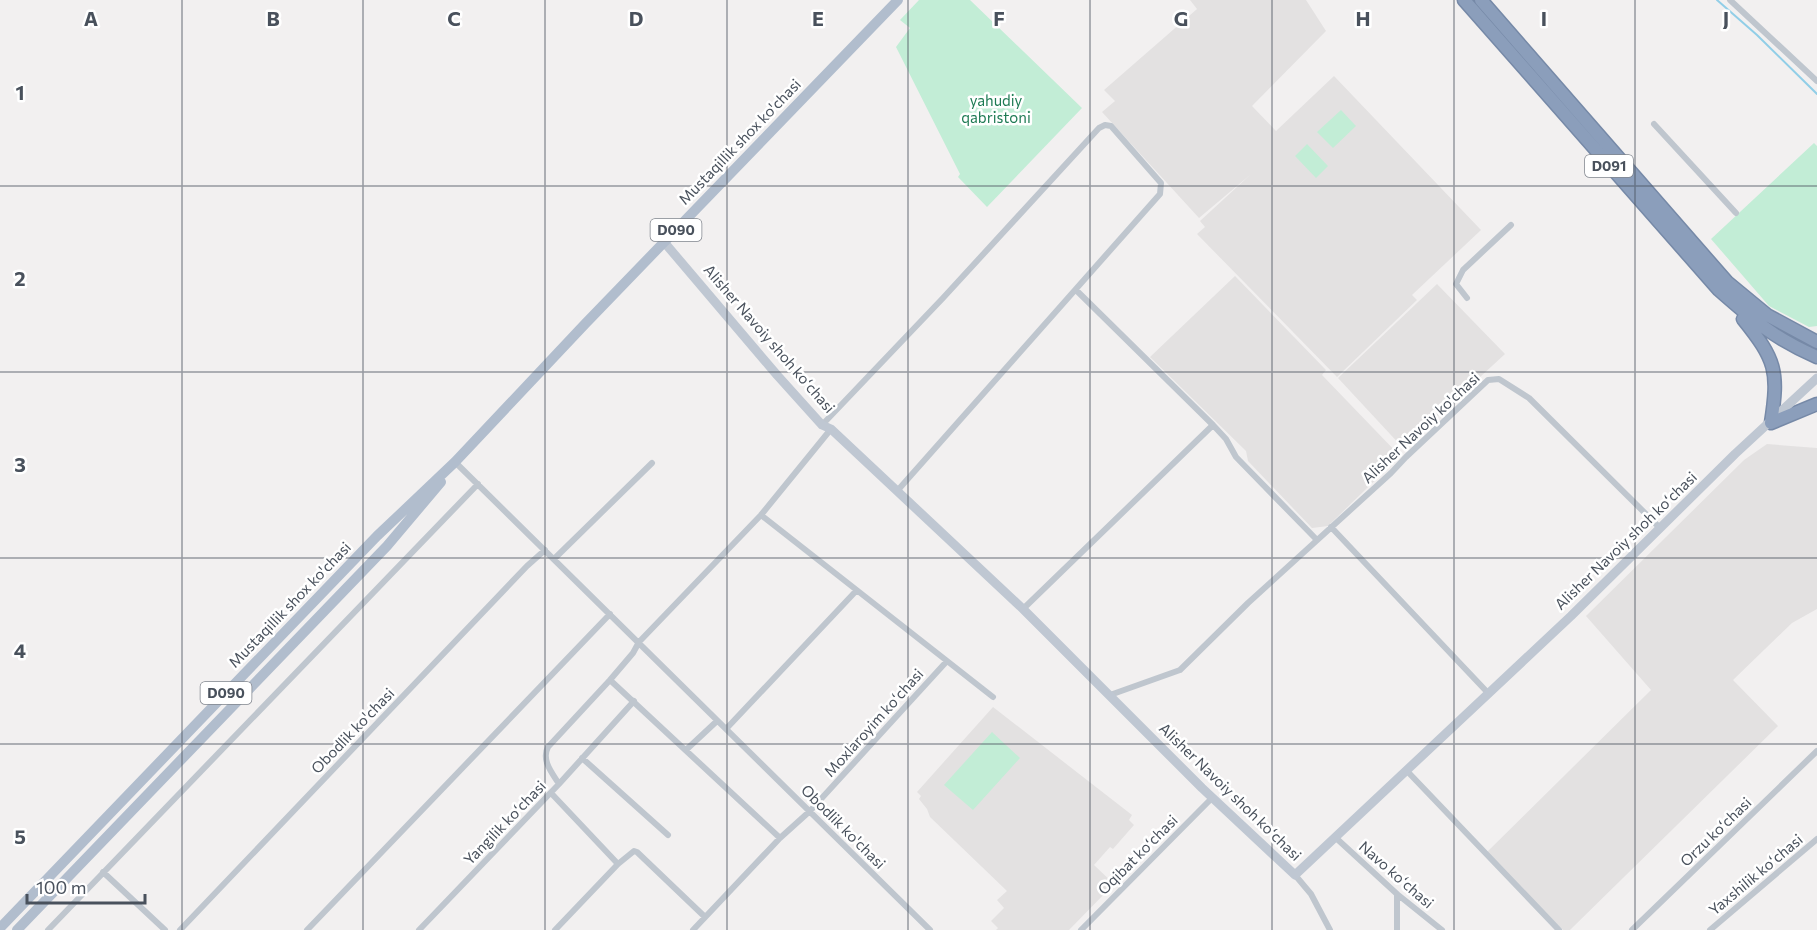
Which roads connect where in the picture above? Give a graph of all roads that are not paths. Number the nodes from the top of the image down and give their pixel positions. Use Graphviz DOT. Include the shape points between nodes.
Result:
graph roads {
  1 [pos="898,0"];
  2 [pos="1464,0"];
  3 [pos="1480,0"];
  4 [pos="1731,0"];
  5 [pos="1817,81"];
  6 [pos="1654,124"];
  7 [pos="1736,213"];
  8 [pos="1511,225"];
  9 [pos="664,242"];
  10 [pos="1077,290"];
  11 [pos="1719,290"];
  12 [pos="1467,298"];
  13 [pos="1817,342"];
  14 [pos="1817,357"];
  15 [pos="1817,378"];
  16 [pos="1817,404"];
  17 [pos="1771,423"];
  18 [pos="1213,425"];
  19 [pos="826,427"];
  20 [pos="455,462"];
  21 [pos="652,464"];
  22 [pos="478,484"];
  23 [pos="898,490"];
  24 [pos="761,515"];
  25 [pos="1331,527"];
  26 [pos="1660,528"];
  27 [pos="1317,540"];
  28 [pos="545,550"];
  29 [pos="554,559"];
  30 [pos="856,591"];
  31 [pos="1023,609"];
  32 [pos="610,614"];
  33 [pos="639,642"];
  34 [pos="947,661"];
  35 [pos="610,680"];
  36 [pos="1489,694"];
  37 [pos="1110,695"];
  38 [pos="993,698"];
  39 [pos="634,701"];
  40 [pos="717,721"];
  41 [pos="726,729"];
  42 [pos="687,749"];
  43 [pos="1817,751"];
  44 [pos="582,758"];
  45 [pos="1407,771"];
  46 [pos="559,784"];
  47 [pos="551,792"];
  48 [pos="1212,798"];
  49 [pos="810,811"];
  50 [pos="668,835"];
  51 [pos="780,838"];
  52 [pos="1336,838"];
  53 [pos="1817,839"];
  54 [pos="618,864"];
  55 [pos="103,872"];
  56 [pos="1295,875"];
  57 [pos="45,881"];
  58 [pos="55,890"];
  59 [pos="1397,894"];
  60 [pos="705,917"];
  61 [pos="0,928"];
  62 [pos="17,930"];
  63 [pos="48,930"];
  64 [pos="165,930"];
  65 [pos="180,930"];
  66 [pos="307,930"];
  67 [pos="419,930"];
  68 [pos="555,930"];
  69 [pos="693,930"];
  70 [pos="930,930"];
  71 [pos="1081,930"];
  72 [pos="1330,930"];
  73 [pos="1397,930"];
  74 [pos="1442,930"];
  75 [pos="1559,930"];
  76 [pos="1632,930"];
  77 [pos="1710,930"];
  1 -- 9 [label="main road, Mustaqillik shox ko'chasi / D090"];
  2 -- 11 [label="highway, D091"];
  3 -- 13 [label="highway, D091" via="1727,282 1767,315"];
  4 -- 5 [label="street"];
  6 -- 7 [label="street"];
  8 -- 12 [label="street" via="1463,270 1456,284"];
  9 -- 19 [label="street, Alisher Navoiy shoh koʻchasi"];
  9 -- 20 [label="main road, Mustaqillik shox ko'chasi / D090"];
  10 -- 18 [label="street"];
  10 -- 19 [label="street, Yangilik koʻchasi" via="1162,188 1111,126 1099,128"];
  10 -- 23 [label="street"];
  11 -- 14 [label="highway, D091" via="1760,326"];
  11 -- 17 [label="highway" via="1757,336 1773,365 1776,379"];
  15 -- 17 [label="street, Alisher Navoiy shoh koʻchasi"];
  16 -- 17 [label="highway"];
  17 -- 26 [label="street, Alisher Navoiy shoh koʻchasi"];
  18 -- 27 [label="street" via="1236,457"];
  18 -- 31 [label="street"];
  19 -- 23 [label="street, Alisher Navoiy shoh koʻchasi"];
  19 -- 24 [label="street, Yangilik koʻchasi"];
  20 -- 22 [label="street, Obodlik ko'chasi"];
  20 -- 57 [label="main road, Mustaqillik shox ko'chasi / D090" via="376,536"];
  20 -- 58 [label="main road, Mustaqillik shox ko'chasi / D090" via="387,546"];
  21 -- 29 [label="street"];
  22 -- 28 [label="street, Obodlik ko'chasi"];
  22 -- 55 [label="street"];
  23 -- 31 [label="street, Alisher Navoiy shoh koʻchasi"];
  24 -- 30 [label="street"];
  24 -- 33 [label="street, Yangilik koʻchasi"];
  25 -- 26 [label="street, Alisher Navoiy ko'chasi" via="1488,380 1499,379 1529,398"];
  25 -- 27 [label="street, Alisher Navoiy ko'chasi"];
  25 -- 36 [label="street"];
  26 -- 36 [label="street, Alisher Navoiy shoh koʻchasi"];
  27 -- 37 [label="street, Alisher Navoiy ko'chasi" via="1180,670"];
  28 -- 29 [label="street, Obodlik ko'chasi"];
  28 -- 65 [label="street, Obodlik ko'chasi"];
  29 -- 32 [label="street, Obodlik ko'chasi"];
  30 -- 34 [label="street"];
  30 -- 41 [label="street"];
  31 -- 37 [label="street, Alisher Navoiy shoh koʻchasi"];
  32 -- 33 [label="street, Obodlik ko'chasi"];
  32 -- 66 [label="street"];
  33 -- 35 [label="street, Yangilik koʻchasi"];
  33 -- 40 [label="street, Obodlik ko'chasi"];
  34 -- 38 [label="street"];
  34 -- 49 [label="street, Moxlaroyim koʻchasi"];
  35 -- 39 [label="street"];
  35 -- 46 [label="street, Yangilik koʻchasi" via="545,752"];
  36 -- 45 [label="street, Alisher Navoiy shoh koʻchasi"];
  37 -- 48 [label="street, Alisher Navoiy shoh koʻchasi"];
  39 -- 42 [label="street"];
  39 -- 44 [label="street"];
  40 -- 41 [label="street, Obodlik ko'chasi"];
  40 -- 42 [label="street"];
  41 -- 49 [label="street, Obodlik ko'chasi"];
  42 -- 51 [label="street"];
  43 -- 76 [label="street, Orzu koʻchasi"];
  44 -- 46 [label="street"];
  44 -- 50 [label="street"];
  45 -- 52 [label="street, Alisher Navoiy shoh koʻchasi"];
  45 -- 75 [label="street"];
  46 -- 47 [label="street, Yangilik koʻchasi"];
  47 -- 54 [label="street"];
  47 -- 67 [label="street, Yangilik koʻchasi"];
  48 -- 56 [label="street, Alisher Navoiy shoh koʻchasi"];
  48 -- 71 [label="street, Oqibat koʻchasi"];
  49 -- 51 [label="street, Moxlaroyim koʻchasi"];
  49 -- 70 [label="street, Obodlik ko'chasi"];
  51 -- 60 [label="street, Moxlaroyim koʻchasi"];
  52 -- 56 [label="street, Alisher Navoiy shoh koʻchasi"];
  52 -- 59 [label="street, Navo koʻchasi"];
  53 -- 77 [label="street, Yaxshilik koʻchasi"];
  54 -- 60 [label="street" via="637,852"];
  54 -- 68 [label="street"];
  55 -- 63 [label="street"];
  55 -- 64 [label="street"];
  56 -- 72 [label="street" via="1311,894"];
  57 -- 58 [label="main road"];
  57 -- 61 [label="main road, Mustaqillik shox ko'chasi / D090"];
  58 -- 62 [label="main road, Mustaqillik shox ko'chasi / D090"];
  59 -- 73 [label="street"];
  59 -- 74 [label="street, Navo koʻchasi"];
  60 -- 69 [label="street, Moxlaroyim koʻchasi"];
}
